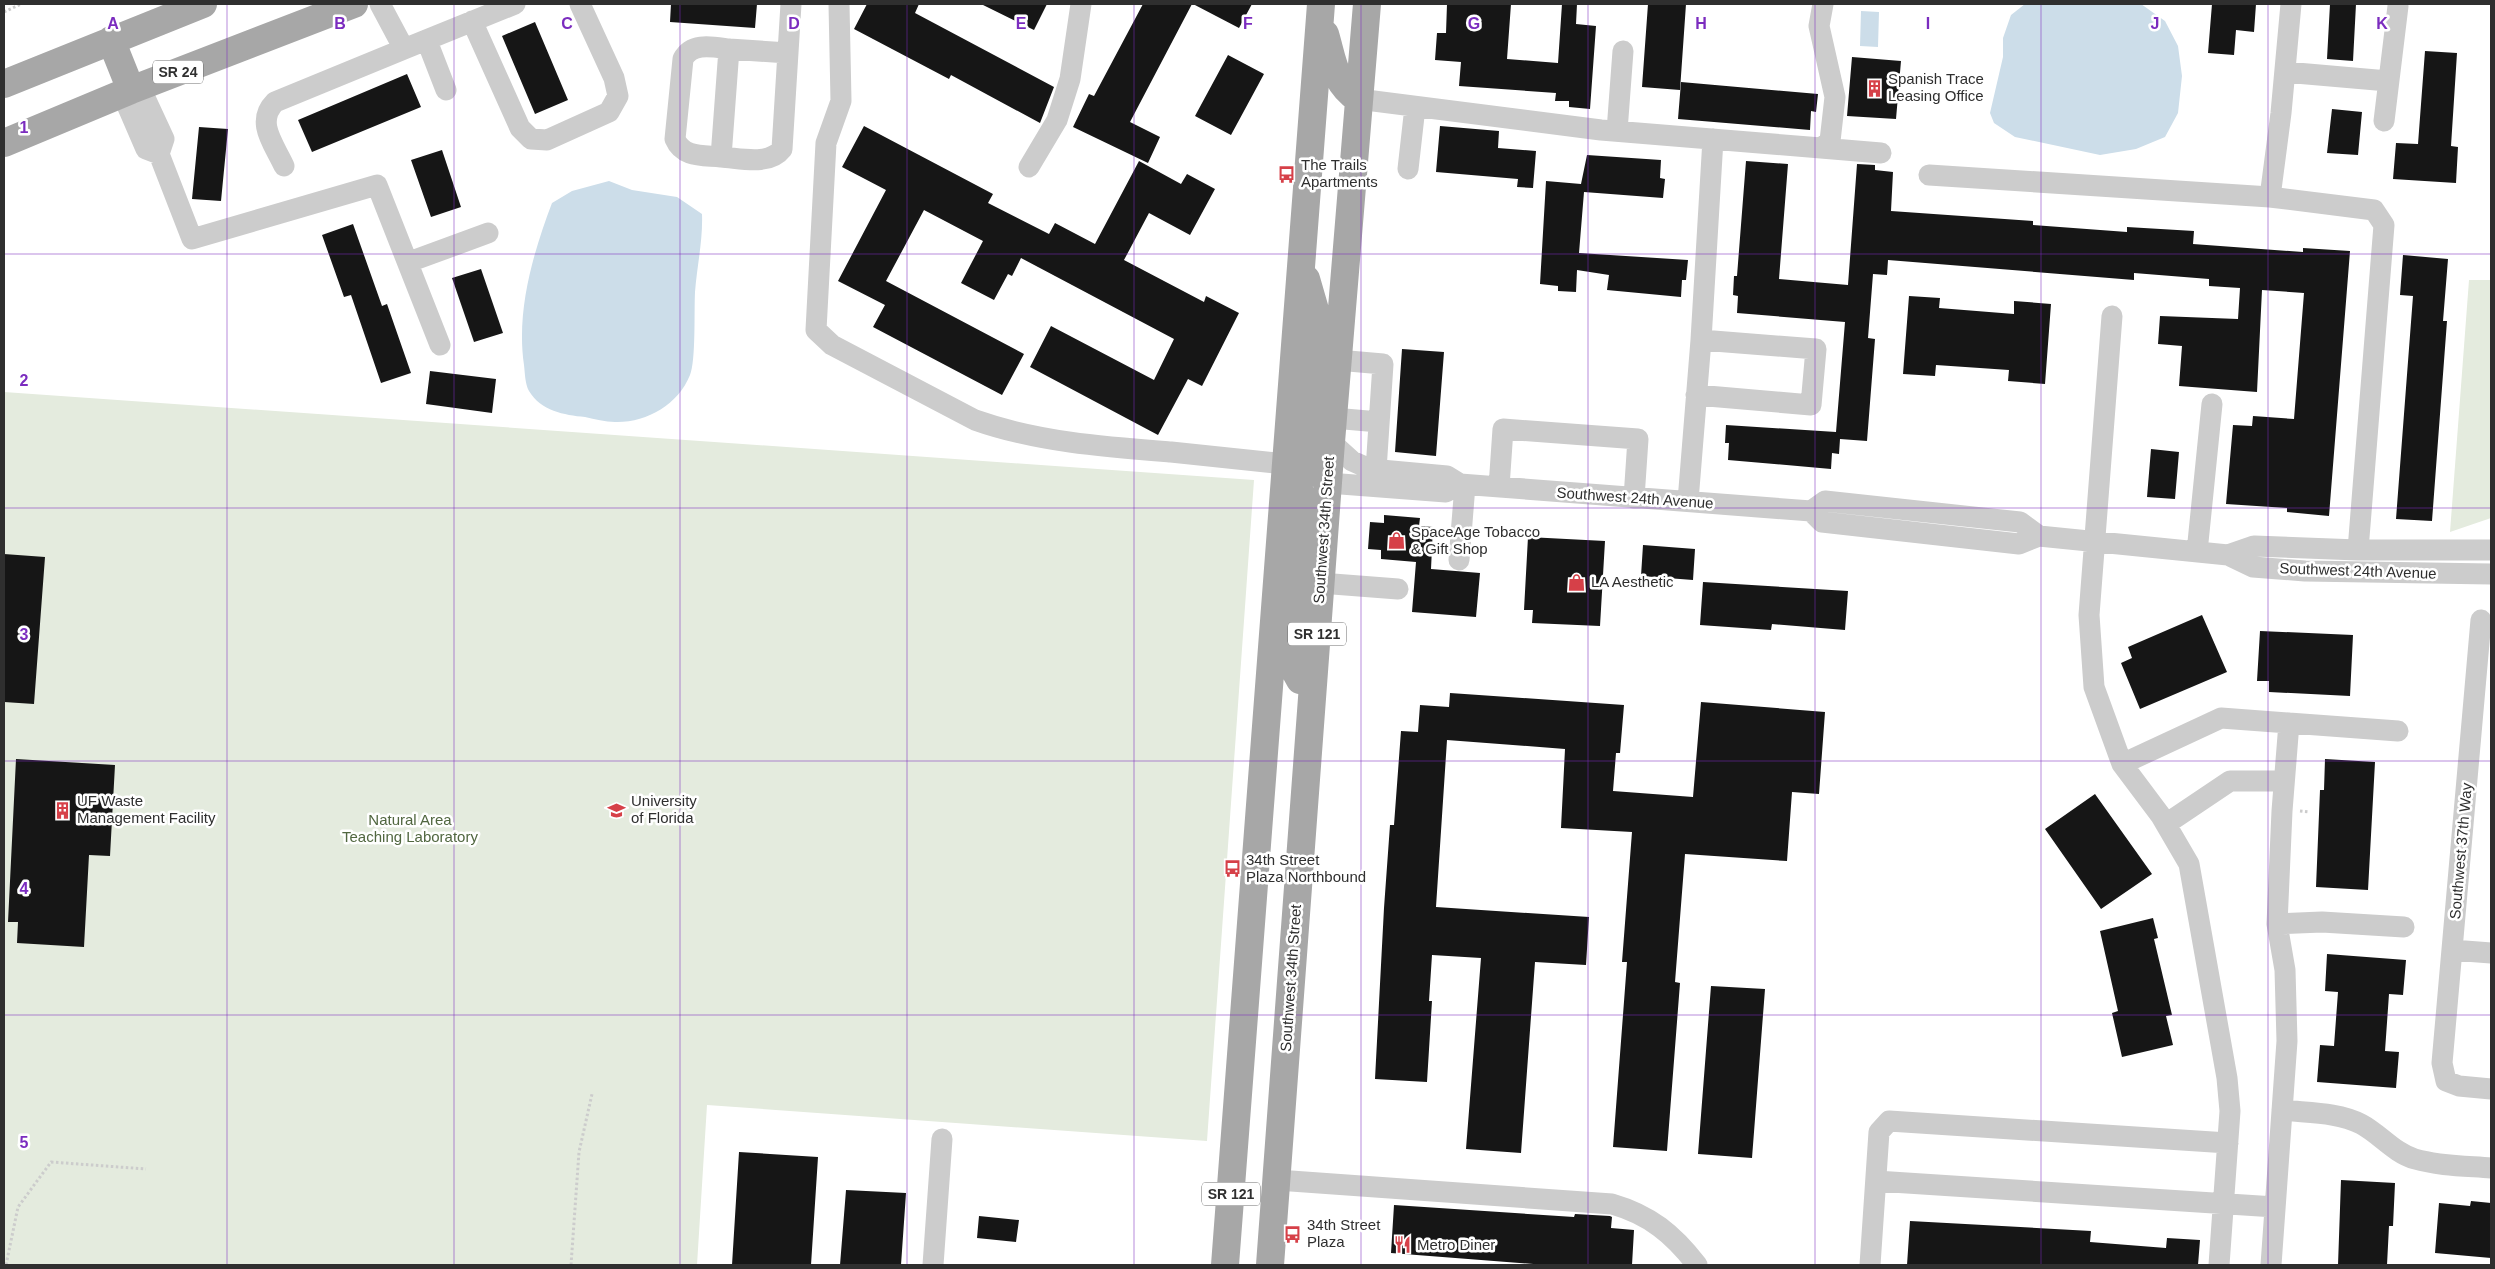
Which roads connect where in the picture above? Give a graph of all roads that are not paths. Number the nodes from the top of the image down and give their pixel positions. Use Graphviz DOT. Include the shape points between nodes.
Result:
graph roads {
  1 [pos="203,4"];
  2 [pos="354,4"];
  3 [pos="380,4"];
  4 [pos="515,4"];
  5 [pos="580,4"];
  6 [pos="791,4"];
  7 [pos="838,4"];
  8 [pos="1081,4"];
  9 [pos="1368,4"];
  10 [pos="1823,4"];
  11 [pos="2291,4"];
  12 [pos="2398,6"];
  13 [pos="1320,11"];
  14 [pos="472,21"];
  15 [pos="111,40"];
  16 [pos="427,41"];
  17 [pos="730,48"];
  18 [pos="404,49"];
  19 [pos="1623,51"];
  20 [pos="788,53"];
  21 [pos="2285,72"];
  22 [pos="2388,81"];
  23 [pos="4,84"];
  24 [pos="132,90"];
  25 [pos="446,90"];
  26 [pos="1358,100"];
  27 [pos="1415,107"];
  28 [pos="2384,121"];
  29 [pos="1617,131"];
  30 [pos="1713,139"];
  31 [pos="4,143"];
  32 [pos="1821,148"];
  33 [pos="1881,153"];
  34 [pos="721,157"];
  35 [pos="284,166"];
  36 [pos="1029,167"];
  37 [pos="1408,169"];
  38 [pos="1929,175"];
  39 [pos="2270,198"];
  40 [pos="488,234"];
  41 [pos="1301,260"];
  42 [pos="409,262"];
  43 [pos="2112,316"];
  44 [pos="1701,340"];
  45 [pos="440,345"];
  46 [pos="1337,360"];
  47 [pos="1696,396"];
  48 [pos="2212,404"];
  49 [pos="1379,422"];
  50 [pos="1332,430"];
  51 [pos="1286,464"];
  52 [pos="1376,470"];
  53 [pos="1328,483"];
  54 [pos="1462,484"];
  55 [pos="1499,487"];
  56 [pos="1634,498"];
  57 [pos="1688,502"];
  58 [pos="2095,541"];
  59 [pos="2358,550"];
  60 [pos="2491,550"];
  61 [pos="2196,552"];
  62 [pos="2228,555"];
  63 [pos="1459,560"];
  64 [pos="2491,574"];
  65 [pos="1320,583"];
  66 [pos="1398,588"];
  67 [pos="2481,620"];
  68 [pos="1311,704"];
  69 [pos="2482,709"];
  70 [pos="2289,723"];
  71 [pos="2398,731"];
  72 [pos="2122,764"];
  73 [pos="2284,781"];
  74 [pos="2166,824"];
  75 [pos="2277,924"];
  76 [pos="2404,927"];
  77 [pos="2452,950"];
  78 [pos="2491,953"];
  79 [pos="2491,1089"];
  80 [pos="2282,1110"];
  81 [pos="942,1139"];
  82 [pos="2228,1143"];
  83 [pos="2491,1168"];
  84 [pos="1277,1180"];
  85 [pos="1876,1181"];
  86 [pos="2224,1205"];
  87 [pos="2275,1206"];
  88 [pos="1230,1257"];
  89 [pos="933,1265"];
  90 [pos="1270,1265"];
  91 [pos="1697,1265"];
  92 [pos="1870,1265"];
  93 [pos="2219,1265"];
  94 [pos="2270,1265"];
  1 -- 15 [label="main road"];
  2 -- 24 [label="main road, SR 24"];
  3 -- 18 [label="street"];
  4 -- 14 [label="street"];
  5 -- 14 [label="street" via="614,78 618,96 608,112 547,140 531,139 520,128"];
  6 -- 20 [label="street"];
  7 -- 51 [label="street" via="841,101 826,143 816,330 832,345 992,426 1104,447"];
  8 -- 36 [label="street" via="1070,79 1057,120"];
  9 -- 26 [label="main road, Southwest 34th Street / SR 121"];
  10 -- 32 [label="street" via="1819,26 1835,97 1830,141"];
  11 -- 21 [label="street"];
  12 -- 22 [label="street"];
  13 -- 26 [label="main road" via="1337,77 1345,91"];
  13 -- 41 [label="main road, SR 121"];
  14 -- 16 [label="street"];
  15 -- 23 [label="main road"];
  15 -- 24 [label="main road"];
  16 -- 18 [label="street"];
  16 -- 25 [label="street"];
  17 -- 20 [label="street"];
  17 -- 34 [label="street"];
  17 -- 34 [label="street" via="702,47 686,53 675,139 684,152"];
  18 -- 35 [label="street" via="275,102 265,114 265,121"];
  19 -- 29 [label="street"];
  20 -- 34 [label="street" via="782,149 768,159"];
  21 -- 22 [label="street"];
  21 -- 39 [label="street"];
  22 -- 28 [label="street"];
  24 -- 31 [label="main road, SR 24"];
  24 -- 42 [label="street" via="145,98 164,140 159,154 192,239 377,185"];
  26 -- 27 [label="street"];
  26 -- 46 [label="main road, Southwest 34th Street / SR 121"];
  27 -- 29 [label="street"];
  27 -- 37 [label="street"];
  29 -- 30 [label="street"];
  30 -- 32 [label="street"];
  30 -- 44 [label="street"];
  32 -- 33 [label="street"];
  38 -- 39 [label="street"];
  39 -- 59 [label="street" via="2374,210 2384,224"];
  40 -- 42 [label="street"];
  41 -- 51 [label="main road, SR 121"];
  41 -- 53 [label="main road" via="1317,317 1310,451"];
  42 -- 45 [label="street"];
  43 -- 58 [label="street"];
  44 -- 47 [label="street"];
  44 -- 47 [label="street" via="1816,349 1811,405"];
  46 -- 49 [label="street" via="1383,364"];
  46 -- 50 [label="main road, Southwest 34th Street / SR 121"];
  47 -- 57 [label="street"];
  48 -- 61 [label="street"];
  49 -- 50 [label="street"];
  49 -- 52 [label="street"];
  50 -- 52 [label="street, Southwest 24th Avenue" via="1361,467"];
  50 -- 53 [label="main road, Southwest 34th Street / SR 121"];
  51 -- 68 [label="main road" via="1302,496 1295,671"];
  51 -- 88 [label="main road, SR 121"];
  52 -- 54 [label="street, Southwest 24th Avenue" via="1447,476"];
  53 -- 54 [label="street, Southwest 24th Avenue" via="1446,492"];
  53 -- 65 [label="main road, Southwest 34th Street / SR 121"];
  54 -- 55 [label="street, Southwest 24th Avenue"];
  54 -- 63 [label="street"];
  55 -- 56 [label="street, Southwest 24th Avenue"];
  55 -- 56 [label="street" via="1503,429 1628,438 1638,439"];
  56 -- 57 [label="street, Southwest 24th Avenue"];
  57 -- 58 [label="street, Southwest 24th Avenue" via="1811,511 1825,501 2020,522 2039,536"];
  58 -- 61 [label="street, Southwest 24th Avenue"];
  58 -- 72 [label="street" via="2089,615 2094,687"];
  59 -- 60 [label="street, Southwest 24th Avenue"];
  59 -- 62 [label="street, Southwest 24th Avenue" via="2254,546"];
  61 -- 62 [label="street, Southwest 24th Avenue"];
  62 -- 64 [label="street, Southwest 24th Avenue" via="2253,567 2304,571"];
  65 -- 66 [label="street"];
  65 -- 68 [label="main road, Southwest 34th Street / SR 121"];
  67 -- 69 [label="street, Southwest 37th Way"];
  68 -- 84 [label="main road, Southwest 34th Street / SR 121"];
  69 -- 77 [label="street, Southwest 37th Way"];
  70 -- 71 [label="street"];
  70 -- 72 [label="street" via="2221,718"];
  70 -- 73 [label="street"];
  72 -- 74 [label="street"];
  73 -- 74 [label="street" via="2230,781"];
  73 -- 75 [label="street"];
  74 -- 82 [label="street" via="2189,864 2228,1078"];
  75 -- 76 [label="street" via="2322,922"];
  75 -- 80 [label="street" via="2285,970 2287,1041"];
  77 -- 78 [label="street"];
  77 -- 79 [label="street, Southwest 37th Way" via="2442,1063 2446,1081 2459,1086"];
  80 -- 83 [label="street" via="2347,1117 2374,1131 2395,1150 2413,1159"];
  80 -- 87 [label="street"];
  81 -- 89 [label="street"];
  82 -- 85 [label="street" via="1889,1121 1879,1132"];
  82 -- 86 [label="street"];
  84 -- 90 [label="main road, Southwest 34th Street / SR 121"];
  84 -- 91 [label="street" via="1612,1204 1637,1211 1676,1238"];
  85 -- 86 [label="street"];
  85 -- 92 [label="street"];
  86 -- 87 [label="street"];
  86 -- 93 [label="street"];
  87 -- 94 [label="street"];
}
